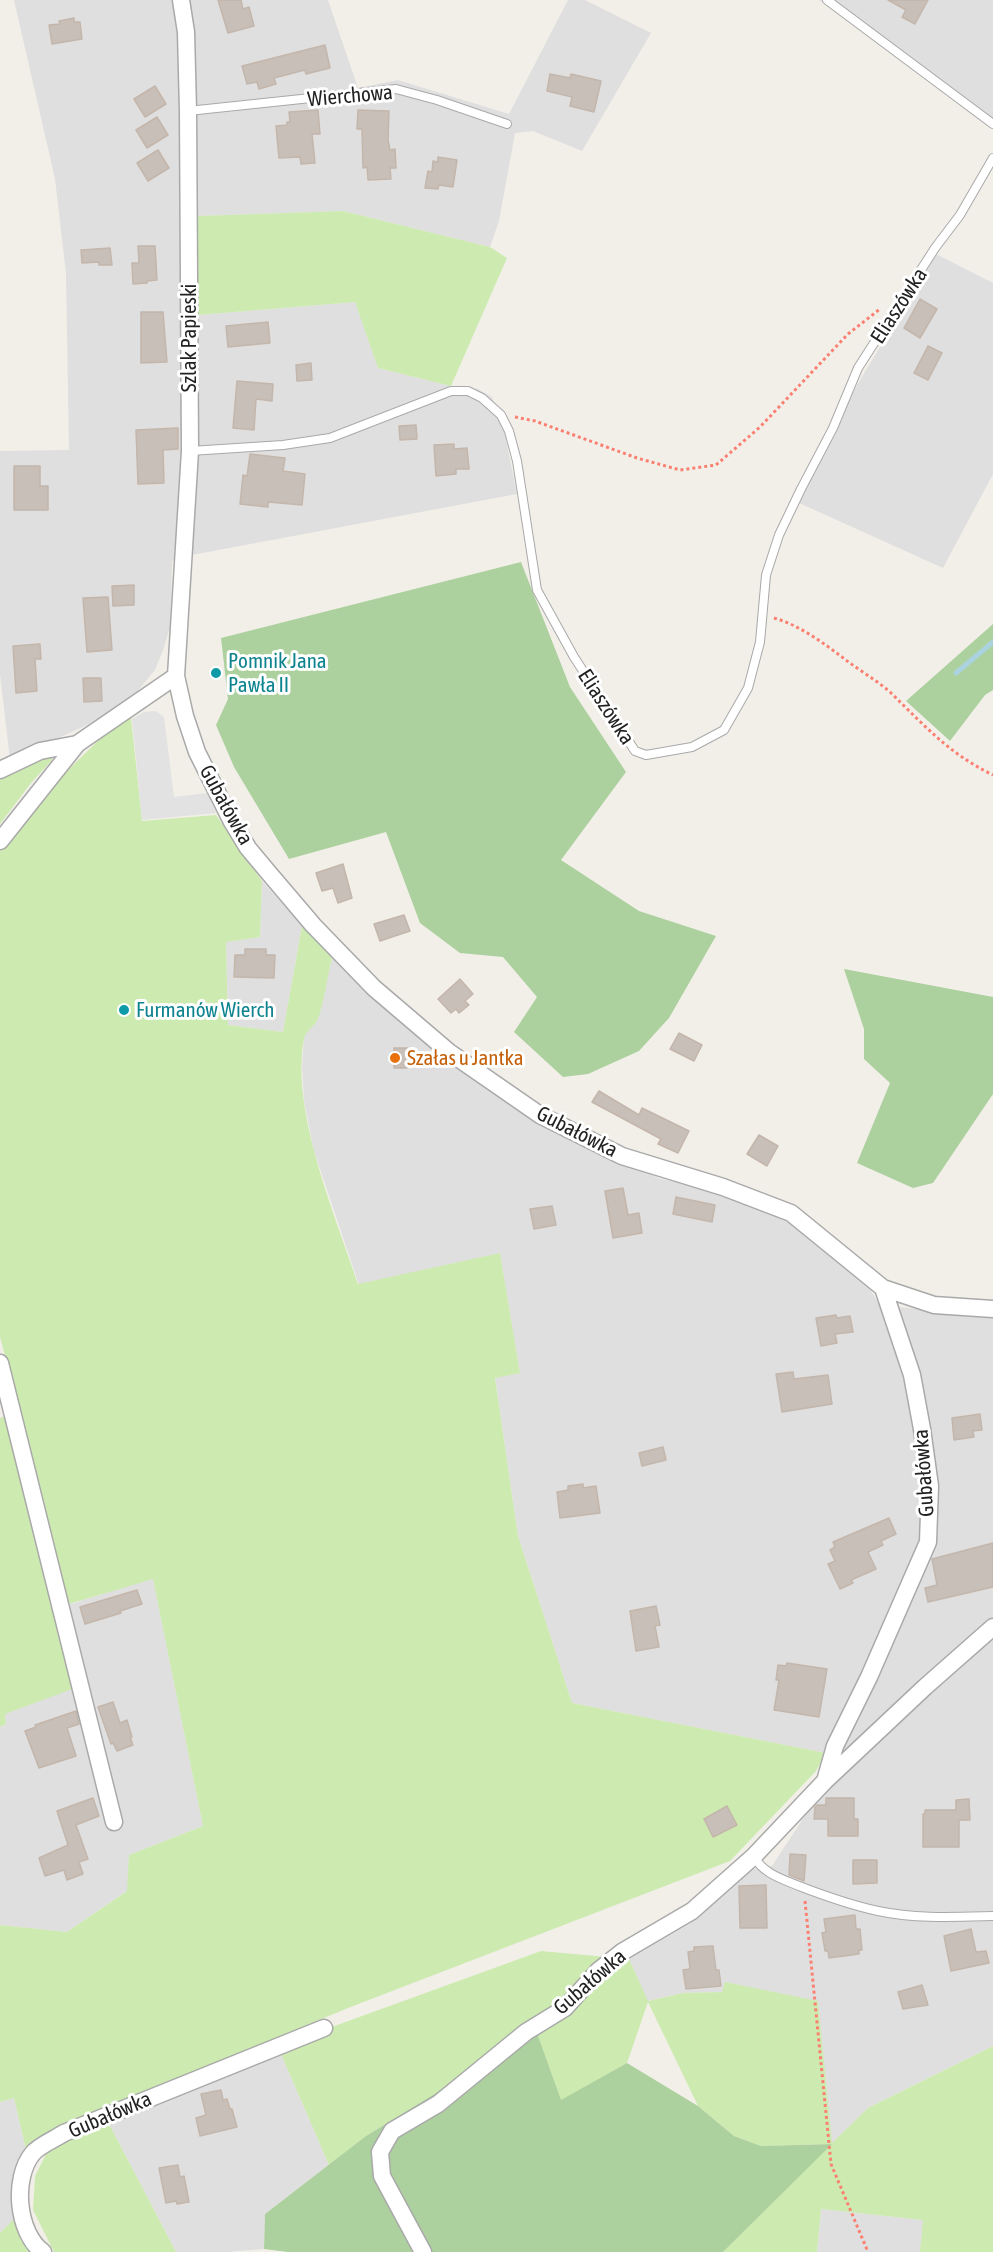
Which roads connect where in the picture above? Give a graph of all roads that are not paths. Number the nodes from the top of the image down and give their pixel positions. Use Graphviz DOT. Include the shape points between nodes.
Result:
graph roads {
  1 [pos="181,0"];
  2 [pos="827,0"];
  3 [pos="188,111"];
  4 [pos="507,124"];
  5 [pos="993,124"];
  6 [pos="993,158"];
  7 [pos="190,452"];
  8 [pos="176,676"];
  9 [pos="77,744"];
  10 [pos="0,770"];
  11 [pos="0,841"];
  12 [pos="883,1288"];
  13 [pos="993,1309"];
  14 [pos="0,1363"];
  15 [pos="993,1627"];
  16 [pos="825,1781"];
  17 [pos="114,1822"];
  18 [pos="754,1856"];
  19 [pos="993,1916"];
  20 [pos="324,2028"];
  21 [pos="43,2252"];
  22 [pos="423,2252"];
  1 -- 3 [label="street, Szlak Papieski"];
  2 -- 5 [label="lane"];
  3 -- 4 [label="lane, Wierchowa" via="396,90"];
  3 -- 7 [label="street, Szlak Papieski"];
  6 -- 7 [label="lane, Eliaszówka" via="960,215 858,368 833,428 779,535 766,575 760,642 748,688 724,730 692,747 646,755 635,751 574,657 537,590 509,431 501,415 482,398 451,391 330,438"];
  7 -- 8 [label="street, Szlak Papieski"];
  8 -- 9 [label="street"];
  8 -- 12 [label="street, Gubałówka" via="197,752 242,838 313,925 374,988 449,1052 540,1115 622,1156 791,1213"];
  9 -- 10 [label="street" via="40,751"];
  9 -- 11 [label="street"];
  12 -- 13 [label="street" via="934,1305"];
  12 -- 16 [label="street, Gubałówka" via="912,1375 922,1428 930,1486 928,1542 835,1746"];
  14 -- 17 [label="street"];
  15 -- 16 [label="street, Gubałówka"];
  16 -- 18 [label="street, Gubałówka"];
  18 -- 19 [label="lane" via="772,1875 837,1901 880,1912 936,1917"];
  18 -- 22 [label="street, Gubałówka" via="692,1911 597,1971 565,2008 526,2032 438,2104 392,2131 380,2152 381,2176"];
  20 -- 21 [label="street, Gubałówka" via="64,2133 33,2153 22,2177 20,2198 24,2224"];
}
